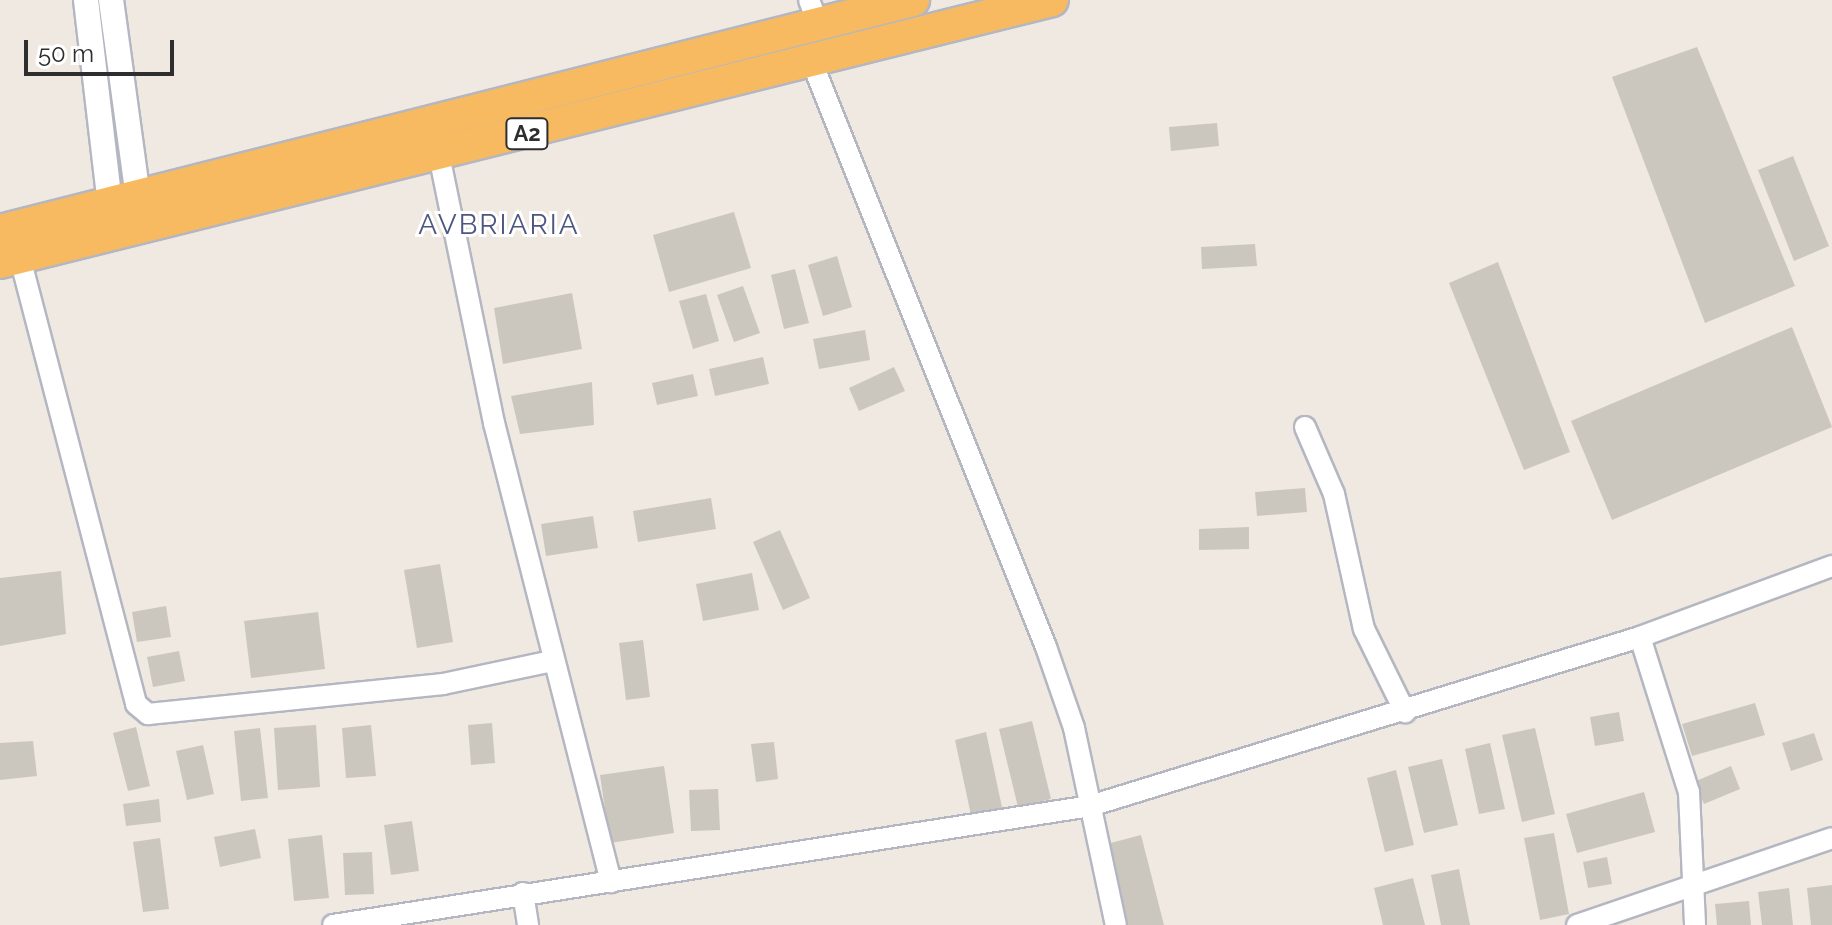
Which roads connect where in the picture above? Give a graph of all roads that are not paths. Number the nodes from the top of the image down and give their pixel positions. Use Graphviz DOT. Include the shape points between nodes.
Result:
graph roads {
  1 [pos="86,0"];
  2 [pos="111,0"];
  3 [pos="913,0"];
  4 [pos="1052,0"];
  5 [pos="814,13"];
  6 [pos="811,60"];
  7 [pos="439,155"];
  8 [pos="124,201"];
  9 [pos="0,231"];
  10 [pos="129,233"];
  11 [pos="10,260"];
  12 [pos="1305,427"];
  13 [pos="1832,566"];
  14 [pos="1640,637"];
  15 [pos="552,661"];
  16 [pos="1405,712"];
  17 [pos="1090,806"];
  18 [pos="1832,838"];
  19 [pos="611,882"];
  20 [pos="1695,886"];
  21 [pos="523,893"];
  22 [pos="333,925"];
  23 [pos="528,925"];
  24 [pos="1116,925"];
  25 [pos="1577,925"];
  26 [pos="1695,925"];
  1 -- 8 [label="street"];
  2 -- 8 [label="street"];
  3 -- 5 [label="highway, A2"];
  4 -- 6 [label="highway, A2"];
  5 -- 8 [label="highway, A2"];
  6 -- 7 [label="highway, A2"];
  6 -- 17 [label="street" via="1046,647"];
  7 -- 10 [label="highway, A2"];
  7 -- 15 [label="street"];
  8 -- 9 [label="highway, A2"];
  8 -- 10 [label="street"];
  10 -- 11 [label="highway, A2"];
  11 -- 15 [label="street" via="136,704 148,714 443,684"];
  12 -- 16 [label="street" via="1334,494 1364,629"];
  13 -- 14 [label="street"];
  14 -- 16 [label="street"];
  14 -- 20 [label="street" via="1689,792"];
  15 -- 19 [label="street"];
  16 -- 17 [label="street"];
  17 -- 19 [label="street"];
  17 -- 24 [label="street"];
  18 -- 20 [label="street"];
  19 -- 21 [label="street"];
  20 -- 25 [label="street"];
  20 -- 26 [label="street"];
  21 -- 22 [label="street"];
  21 -- 23 [label="street"];
}
